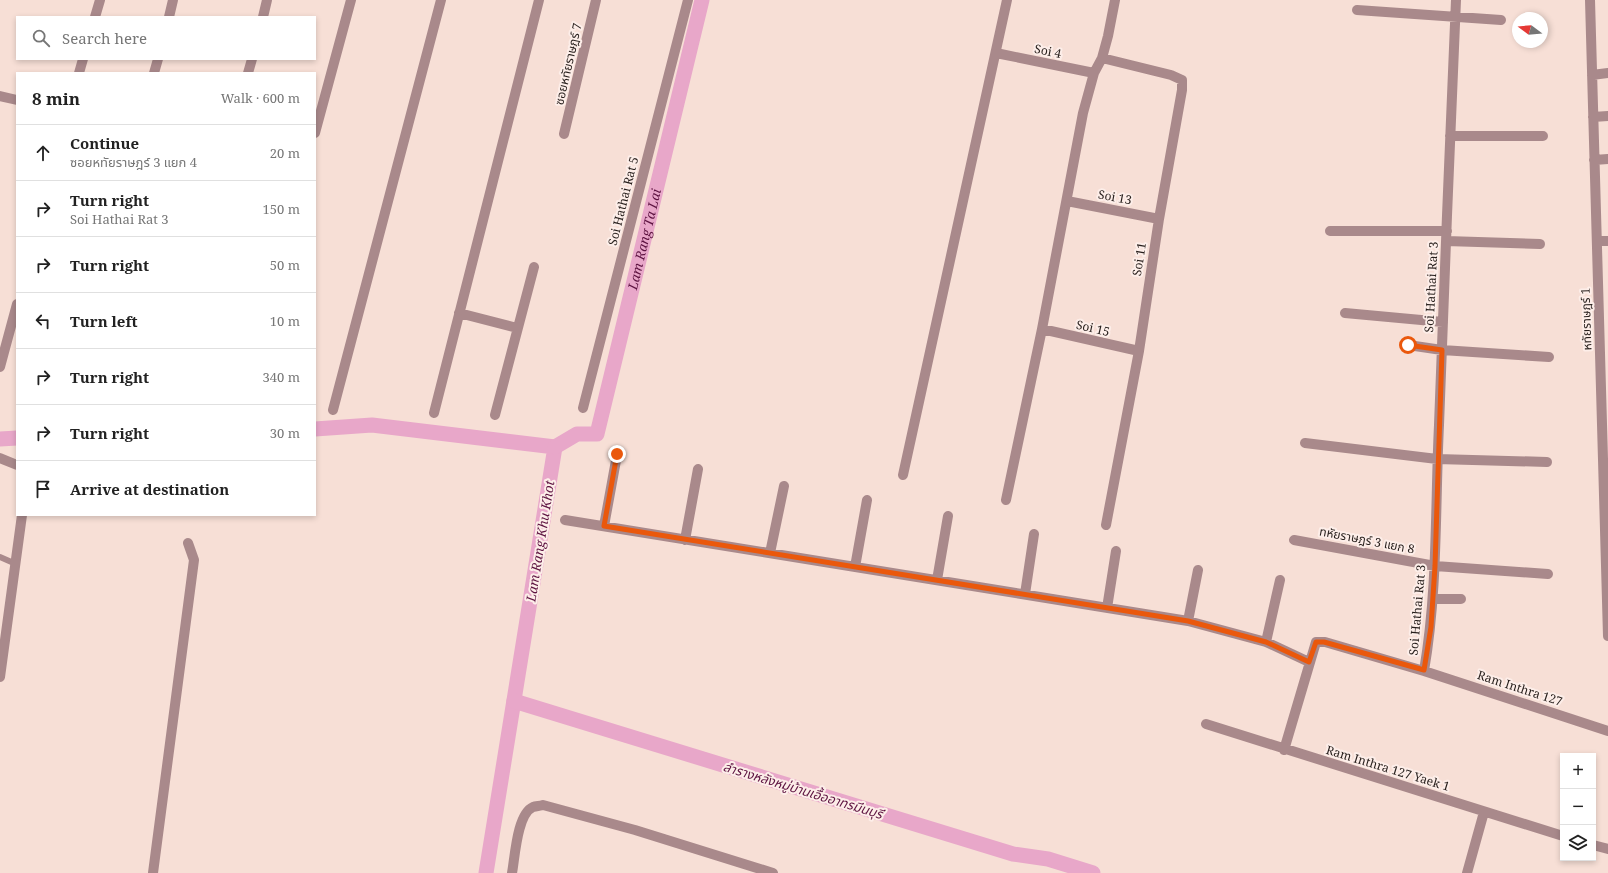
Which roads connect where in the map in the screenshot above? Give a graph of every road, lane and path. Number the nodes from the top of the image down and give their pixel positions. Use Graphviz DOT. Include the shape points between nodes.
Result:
graph roads {
  1 [pos="100,0"];
  2 [pos="173,0"];
  3 [pos="267,0"];
  4 [pos="351,0"];
  5 [pos="441,0"];
  6 [pos="539,0"];
  7 [pos="596,0"];
  8 [pos="688,0"];
  9 [pos="1007,0"];
  10 [pos="1115,0"];
  11 [pos="1456,0"];
  12 [pos="1590,0"];
  13 [pos="1357,10"];
  14 [pos="95,16"];
  15 [pos="169,16"];
  16 [pos="263,16"];
  17 [pos="1455,17"];
  18 [pos="1501,20"];
  19 [pos="996,53"];
  20 [pos="1102,58"];
  21 [pos="83,60"];
  22 [pos="158,60"];
  23 [pos="252,60"];
  24 [pos="79,72"];
  25 [pos="154,72"];
  26 [pos="248,72"];
  27 [pos="1094,73"];
  28 [pos="1608,73"];
  29 [pos="1592,75"];
  30 [pos="0,96"];
  31 [pos="16,100"];
  32 [pos="1608,116"];
  33 [pos="1593,117"];
  34 [pos="316,129"];
  35 [pos="564,134"];
  36 [pos="1450,136"];
  37 [pos="1543,136"];
  38 [pos="1608,159"];
  39 [pos="1594,160"];
  40 [pos="1067,201"];
  41 [pos="1159,219"];
  42 [pos="1330,231"];
  43 [pos="1447,236"];
  44 [pos="1596,241"];
  45 [pos="1608,241"];
  46 [pos="1540,244"];
  47 [pos="534,267"];
  48 [pos="16,308"];
  49 [pos="459,313"];
  50 [pos="1345,314"];
  51 [pos="1443,322"];
  52 [pos="517,328"];
  53 [pos="1042,329"];
  54 [pos="1603,329"];
  55 [pos="1408,345"];
  56 [pos="1442,350"];
  57 [pos="1139,351"];
  58 [pos="1550,357"];
  59 [pos="0,367"];
  60 [pos="1605,405"];
  61 [pos="583,408"];
  62 [pos="333,410"];
  63 [pos="434,414"];
  64 [pos="495,415"];
  65 [pos="1305,443"];
  66 [pos="617,454"];
  67 [pos="0,458"];
  68 [pos="1437,459"];
  69 [pos="1547,462"];
  70 [pos="16,465"];
  71 [pos="698,469"];
  72 [pos="903,475"];
  73 [pos="784,486"];
  74 [pos="1606,487"];
  75 [pos="867,500"];
  76 [pos="1006,500"];
  77 [pos="22,516"];
  78 [pos="948,516"];
  79 [pos="564,520"];
  80 [pos="1106,525"];
  81 [pos="604,526"];
  82 [pos="1034,534"];
  83 [pos="685,540"];
  84 [pos="1294,540"];
  85 [pos="188,543"];
  86 [pos="1116,552"];
  87 [pos="770,553"];
  88 [pos="0,557"];
  89 [pos="16,564"];
  90 [pos="1435,566"];
  91 [pos="855,567"];
  92 [pos="1198,570"];
  93 [pos="1607,571"];
  94 [pos="1548,574"];
  95 [pos="937,580"];
  96 [pos="1280,580"];
  97 [pos="1025,594"];
  98 [pos="1433,599"];
  99 [pos="1461,599"];
  100 [pos="1107,608"];
  101 [pos="1188,621"];
  102 [pos="1608,636"];
  103 [pos="1266,642"];
  104 [pos="1309,662"];
  105 [pos="1424,670"];
  106 [pos="0,677"];
  107 [pos="1206,724"];
  108 [pos="1608,731"];
  109 [pos="1284,750"];
  110 [pos="1484,812"];
  111 [pos="1560,835"];
  112 [pos="1596,846"];
  113 [pos="1608,849"];
  114 [pos="153,873"];
  115 [pos="512,873"];
  116 [pos="773,873"];
  117 [pos="1466,873"];
  1 -- 14 [label="street"];
  2 -- 15 [label="street"];
  3 -- 16 [label="street"];
  4 -- 34 [label="street"];
  5 -- 62 [label="street"];
  6 -- 49 [label="street"];
  7 -- 35 [label="street, ซอยหทัยราษฎร์ 7"];
  8 -- 61 [label="street, Soi Hathai Rat 5"];
  9 -- 19 [label="street"];
  10 -- 20 [label="street"];
  11 -- 17 [label="street, Soi Hathai Rat 3"];
  12 -- 29 [label="street, หทัยราษฎร์ 1"];
  13 -- 17 [label="street"];
  17 -- 18 [label="street"];
  17 -- 36 [label="street, Soi Hathai Rat 3"];
  19 -- 27 [label="street, Soi 4"];
  19 -- 72 [label="street"];
  20 -- 27 [label="street"];
  20 -- 41 [label="street, Soi 11" via="1182,80"];
  21 -- 24 [label="street"];
  22 -- 25 [label="street"];
  23 -- 26 [label="street"];
  27 -- 40 [label="street" via="1083,113"];
  28 -- 29 [label="street"];
  29 -- 33 [label="street, หทัยราษฎร์ 1"];
  30 -- 31 [label="street"];
  32 -- 33 [label="street"];
  33 -- 39 [label="street, หทัยราษฎร์ 1"];
  36 -- 37 [label="street"];
  36 -- 43 [label="street, Soi Hathai Rat 3"];
  38 -- 39 [label="street"];
  39 -- 44 [label="street, หทัยราษฎร์ 1"];
  40 -- 41 [label="street, Soi 13"];
  40 -- 53 [label="street"];
  41 -- 57 [label="street, Soi 11"];
  42 -- 43 [label="street"];
  43 -- 46 [label="street"];
  43 -- 51 [label="street, Soi Hathai Rat 3"];
  44 -- 45 [label="street"];
  44 -- 54 [label="street, หทัยราษฎร์ 1"];
  47 -- 52 [label="street"];
  48 -- 59 [label="street"];
  49 -- 52 [label="street"];
  49 -- 63 [label="street"];
  50 -- 51 [label="street"];
  51 -- 56 [label="street, Soi Hathai Rat 3"];
  52 -- 64 [label="street"];
  53 -- 57 [label="street, Soi 15"];
  53 -- 76 [label="street"];
  54 -- 60 [label="street, หทัยราษฎร์ 1"];
  55 -- 56 [label="street"];
  56 -- 58 [label="street"];
  56 -- 68 [label="street, Soi Hathai Rat 3"];
  57 -- 80 [label="street, Soi 11"];
  60 -- 74 [label="street, หทัยราษฎร์ 1"];
  65 -- 68 [label="street"];
  66 -- 81 [label="street"];
  67 -- 70 [label="street"];
  68 -- 69 [label="street"];
  68 -- 90 [label="street, Soi Hathai Rat 3"];
  71 -- 83 [label="street"];
  73 -- 87 [label="street"];
  74 -- 93 [label="street, หทัยราษฎร์ 1"];
  75 -- 91 [label="street"];
  77 -- 89 [label="street"];
  78 -- 95 [label="street"];
  79 -- 81 [label="street"];
  81 -- 83 [label="street"];
  82 -- 97 [label="street"];
  83 -- 87 [label="street"];
  84 -- 90 [label="street, ทหัยราษฎร์ 3 แยก 8"];
  85 -- 114 [label="street" via="194,560"];
  86 -- 100 [label="street"];
  87 -- 91 [label="street"];
  88 -- 89 [label="lane"];
  89 -- 106 [label="street"];
  90 -- 94 [label="street, ทหัยราษฎร์ 3 แยก 8"];
  90 -- 98 [label="street, Soi Hathai Rat 3"];
  91 -- 95 [label="street"];
  92 -- 101 [label="street"];
  93 -- 102 [label="street, หทัยราษฎร์ 1"];
  95 -- 97 [label="street"];
  96 -- 103 [label="street"];
  97 -- 100 [label="street"];
  98 -- 99 [label="street"];
  98 -- 105 [label="street, Soi Hathai Rat 3"];
  100 -- 101 [label="street"];
  101 -- 103 [label="street"];
  103 -- 104 [label="street"];
  104 -- 105 [label="street, Ram Inthra 127" via="1316,642 1324,642"];
  104 -- 109 [label="street"];
  105 -- 108 [label="street, Ram Inthra 127"];
  107 -- 109 [label="street, Ram Inthra 127 Yaek 1"];
  109 -- 110 [label="street, Ram Inthra 127 Yaek 1"];
  110 -- 111 [label="street, Ram Inthra 127 Yaek 1"];
  110 -- 117 [label="street"];
  112 -- 113 [label="street"];
  115 -- 116 [label="street" via="525,814 533,807 543,806 635,830"];
}
